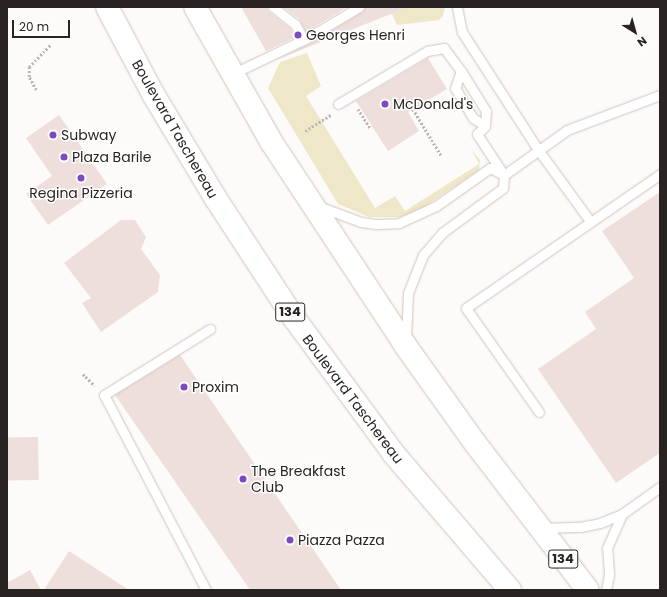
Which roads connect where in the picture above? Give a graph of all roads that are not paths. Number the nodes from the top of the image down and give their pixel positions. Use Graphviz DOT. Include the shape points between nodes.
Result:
graph roads {
  1 [pos="106,7"];
  2 [pos="195,7"];
  3 [pos="273,7"];
  4 [pos="360,7"];
  5 [pos="457,7"];
  6 [pos="304,40"];
  7 [pos="462,71"];
  8 [pos="232,75"];
  9 [pos="660,95"];
  10 [pos="338,104"];
  11 [pos="485,126"];
  12 [pos="539,151"];
  13 [pos="660,174"];
  14 [pos="504,175"];
  15 [pos="310,202"];
  16 [pos="590,221"];
  17 [pos="210,329"];
  18 [pos="405,345"];
  19 [pos="539,412"];
  20 [pos="660,487"];
  21 [pos="622,514"];
  22 [pos="539,528"];
  23 [pos="206,590"];
  24 [pos="510,590"];
  25 [pos="588,590"];
  26 [pos="606,590"];
  1 -- 24 [label="main road, Boulevard Taschereau / 134" via="153,94 216,199 294,318 386,444"];
  2 -- 8 [label="main road, 134"];
  3 -- 6 [label="lane" via="296,24"];
  4 -- 6 [label="lane"];
  5 -- 12 [label="lane" via="462,32"];
  6 -- 8 [label="lane"];
  7 -- 10 [label="lane" via="444,48 427,51"];
  7 -- 11 [label="lane" via="486,111"];
  7 -- 11 [label="lane" via="455,88 473,118"];
  8 -- 15 [label="main road, 134"];
  9 -- 12 [label="lane" via="567,130"];
  11 -- 14 [label="lane" via="476,134"];
  12 -- 14 [label="lane"];
  12 -- 16 [label="lane"];
  13 -- 16 [label="lane"];
  14 -- 15 [label="lane" via="490,168 419,215 388,225 352,219"];
  14 -- 18 [label="lane" via="502,188 443,232 423,254 408,293"];
  15 -- 18 [label="main road, 134"];
  16 -- 19 [label="lane" via="466,308"];
  17 -- 23 [label="lane" via="104,394"];
  18 -- 22 [label="main road, 134"];
  20 -- 21 [label="lane"];
  21 -- 22 [label="lane" via="591,525"];
  21 -- 26 [label="lane" via="607,548 609,574"];
  22 -- 25 [label="main road, 134"];
}
